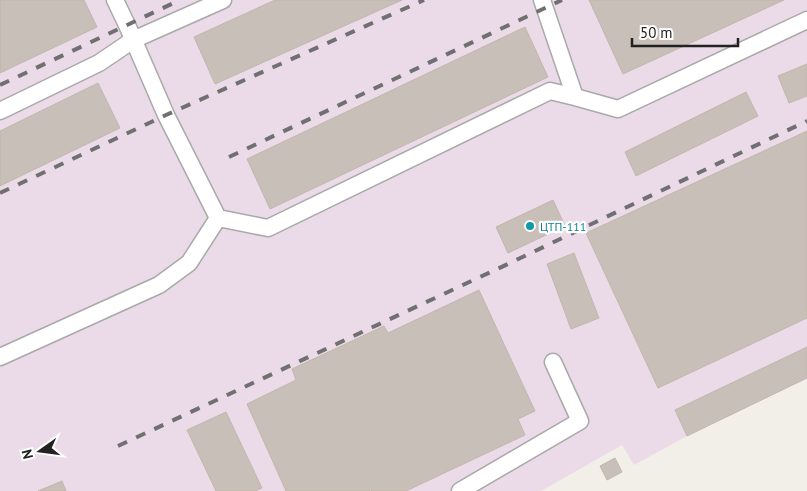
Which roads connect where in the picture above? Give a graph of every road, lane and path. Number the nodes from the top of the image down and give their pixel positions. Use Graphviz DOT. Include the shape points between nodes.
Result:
graph roads {
  1 [pos="115,0"];
  2 [pos="223,0"];
  3 [pos="542,0"];
  4 [pos="807,20"];
  5 [pos="133,40"];
  6 [pos="575,97"];
  7 [pos="0,110"];
  8 [pos="218,218"];
  9 [pos="0,357"];
  10 [pos="553,362"];
  11 [pos="460,491"];
  1 -- 5 [label="lane"];
  2 -- 5 [label="lane"];
  3 -- 6 [label="lane"];
  4 -- 6 [label="lane" via="618,109"];
  5 -- 7 [label="lane" via="99,63"];
  5 -- 8 [label="lane" via="166,115"];
  6 -- 8 [label="lane" via="550,91 268,228"];
  8 -- 9 [label="lane" via="189,263 159,286"];
  10 -- 11 [label="lane" via="580,421"];
}
